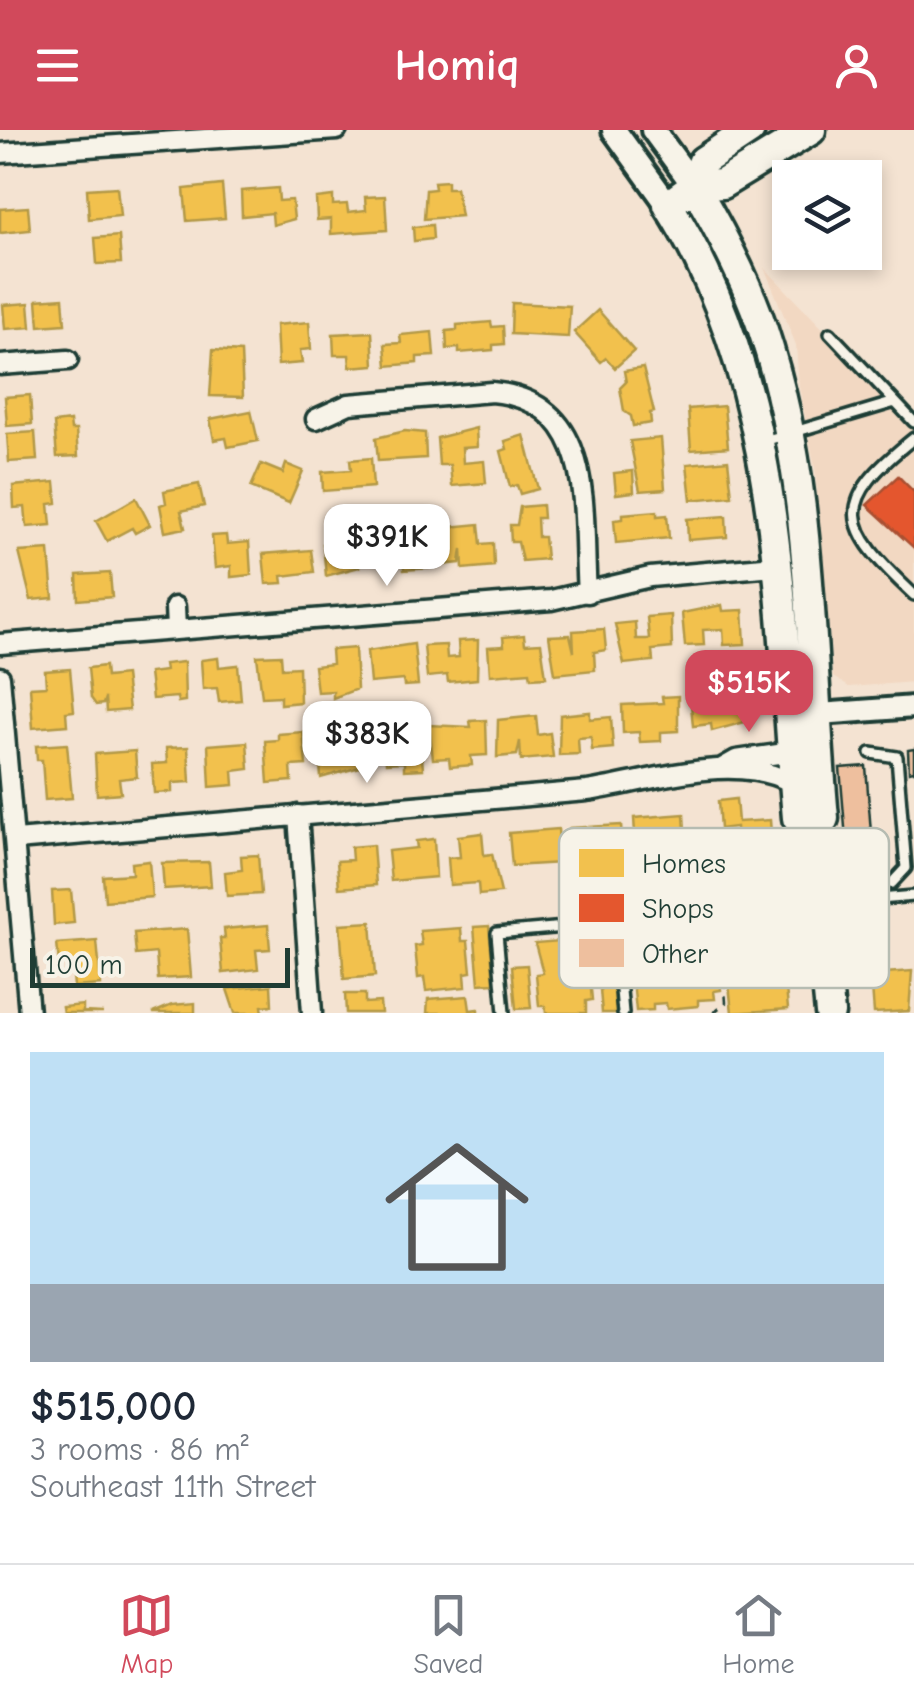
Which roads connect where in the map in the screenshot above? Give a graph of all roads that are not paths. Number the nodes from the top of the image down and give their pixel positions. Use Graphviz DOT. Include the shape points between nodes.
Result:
graph roads {
  1 [pos="337,130"];
  2 [pos="614,130"];
  3 [pos="653,130"];
  4 [pos="750,130"];
  5 [pos="811,130"];
  6 [pos="126,137"];
  7 [pos="0,153"];
  8 [pos="694,186"];
  9 [pos="668,205"];
  10 [pos="830,333"];
  11 [pos="68,360"];
  12 [pos="0,365"];
  13 [pos="896,402"];
  14 [pos="316,419"];
  15 [pos="914,422"];
  16 [pos="789,434"];
  17 [pos="914,438"];
  18 [pos="762,442"];
  19 [pos="775,566"];
  20 [pos="588,593"];
  21 [pos="914,595"];
  22 [pos="175,606"];
  23 [pos="176,630"];
  24 [pos="0,644"];
  25 [pos="0,678"];
  26 [pos="914,707"];
  27 [pos="802,716"];
  28 [pos="792,752"];
  29 [pos="871,753"];
  30 [pos="4,756"];
  31 [pos="722,768"];
  32 [pos="794,784"];
  33 [pos="298,815"];
  34 [pos="908,820"];
  35 [pos="804,828"];
  36 [pos="820,828"];
  37 [pos="16,840"];
  38 [pos="889,884"];
  39 [pos="914,896"];
  40 [pos="889,897"];
  41 [pos="559,928"];
  42 [pos="621,988"];
  43 [pos="827,988"];
  44 [pos="29,1013"];
  45 [pos="312,1013"];
  46 [pos="504,1013"];
  47 [pos="623,1013"];
  48 [pos="830,1013"];
  1 -- 6 [label="street"];
  2 -- 9 [label="main road"];
  3 -- 8 [label="main road"];
  4 -- 8 [label="main road" via="703,161"];
  5 -- 8 [label="main road" via="722,184"];
  6 -- 7 [label="street"];
  8 -- 9 [label="main road"];
  8 -- 16 [label="main road" via="756,311"];
  9 -- 18 [label="main road" via="732,332"];
  10 -- 13 [label="lane"];
  11 -- 12 [label="street"];
  13 -- 15 [label="lane"];
  13 -- 16 [label="lane"];
  14 -- 20 [label="street" via="348,404 492,392 552,412 574,446"];
  16 -- 18 [label="lane"];
  16 -- 27 [label="main road"];
  17 -- 21 [label="lane" via="868,474 855,508 856,522 882,565"];
  18 -- 19 [label="main road"];
  19 -- 20 [label="street" via="662,576"];
  19 -- 27 [label="main road"];
  20 -- 23 [label="street"];
  22 -- 23 [label="street"];
  23 -- 24 [label="street"];
  25 -- 30 [label="street"];
  26 -- 27 [label="street"];
  27 -- 28 [label="main road"];
  27 -- 36 [label="main road" via="824,818"];
  28 -- 31 [label="street"];
  28 -- 32 [label="main road"];
  29 -- 34 [label="lane" via="896,757"];
  30 -- 37 [label="street"];
  31 -- 32 [label="street" via="763,771"];
  31 -- 33 [label="street" via="587,791"];
  32 -- 35 [label="main road"];
  33 -- 37 [label="street"];
  33 -- 45 [label="street"];
  34 -- 38 [label="lane" via="906,868"];
  37 -- 44 [label="street"];
  39 -- 40 [label="lane"];
  41 -- 46 [label="lane" via="496,933"];
  42 -- 47 [label="lane"];
  43 -- 48 [label="main road"];
}
